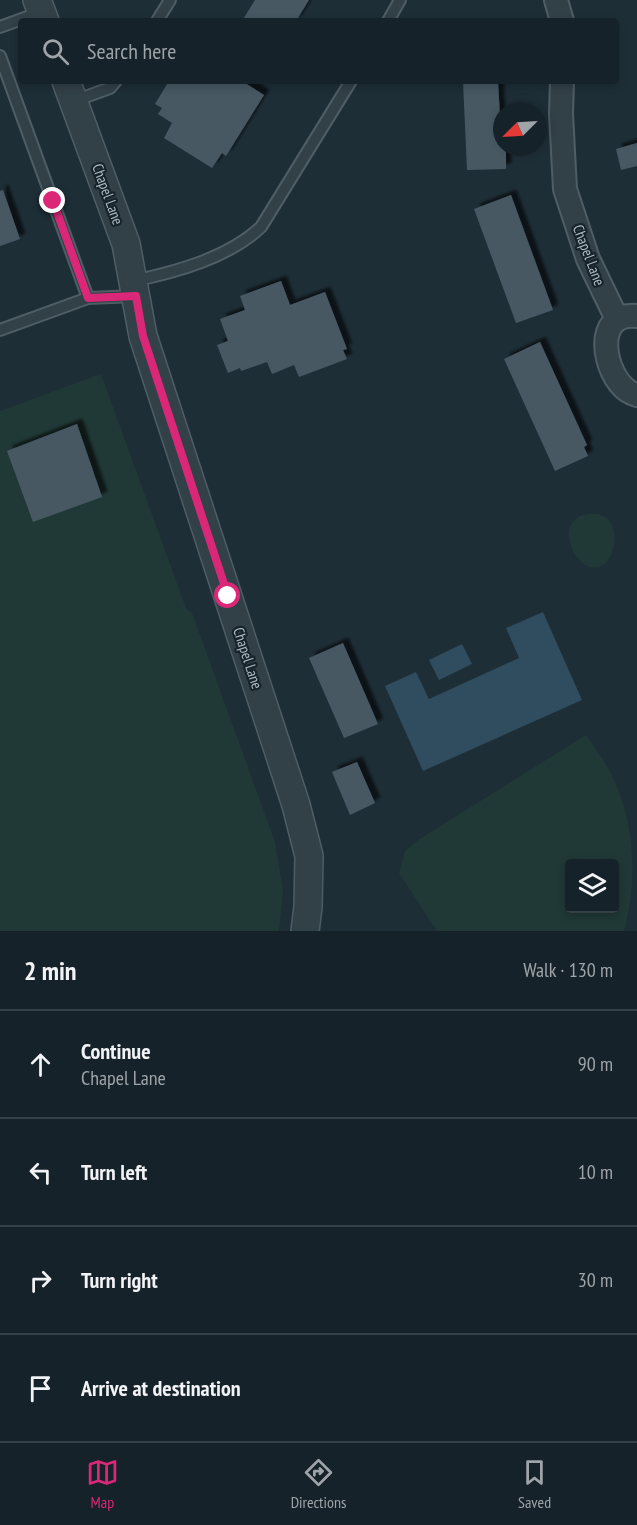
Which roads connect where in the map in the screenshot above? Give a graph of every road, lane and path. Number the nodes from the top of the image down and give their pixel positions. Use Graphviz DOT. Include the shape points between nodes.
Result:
graph roads {
  1 [pos="170,0"];
  2 [pos="400,0"];
  3 [pos="556,0"];
  4 [pos="41,11"];
  5 [pos="23,18"];
  6 [pos="159,18"];
  7 [pos="390,18"];
  8 [pos="561,18"];
  9 [pos="18,20"];
  10 [pos="0,27"];
  11 [pos="0,56"];
  12 [pos="113,84"];
  13 [pos="349,84"];
  14 [pos="562,84"];
  15 [pos="70,91"];
  16 [pos="135,288"];
  17 [pos="88,298"];
  18 [pos="627,318"];
  19 [pos="0,330"];
  20 [pos="637,395"];
  21 [pos="305,931"];
  1 -- 6 [label="lane"];
  2 -- 7 [label="lane"];
  3 -- 8 [label="street"];
  4 -- 5 [label="lane"];
  9 -- 10 [label="lane"];
  11 -- 17 [label="lane"];
  12 -- 15 [label="lane" via="110,88"];
  13 -- 16 [label="lane" via="261,227 228,250"];
  14 -- 18 [label="street, Chapel Lane" via="566,189 588,259"];
  15 -- 16 [label="street, Chapel Lane" via="126,244"];
  16 -- 17 [label="lane"];
  16 -- 21 [label="street, Chapel Lane" via="143,336 296,805 309,856"];
  17 -- 19 [label="lane"];
  18 -- 20 [label="street, Chapel Lane" via="608,330 605,346 616,379"];
}
